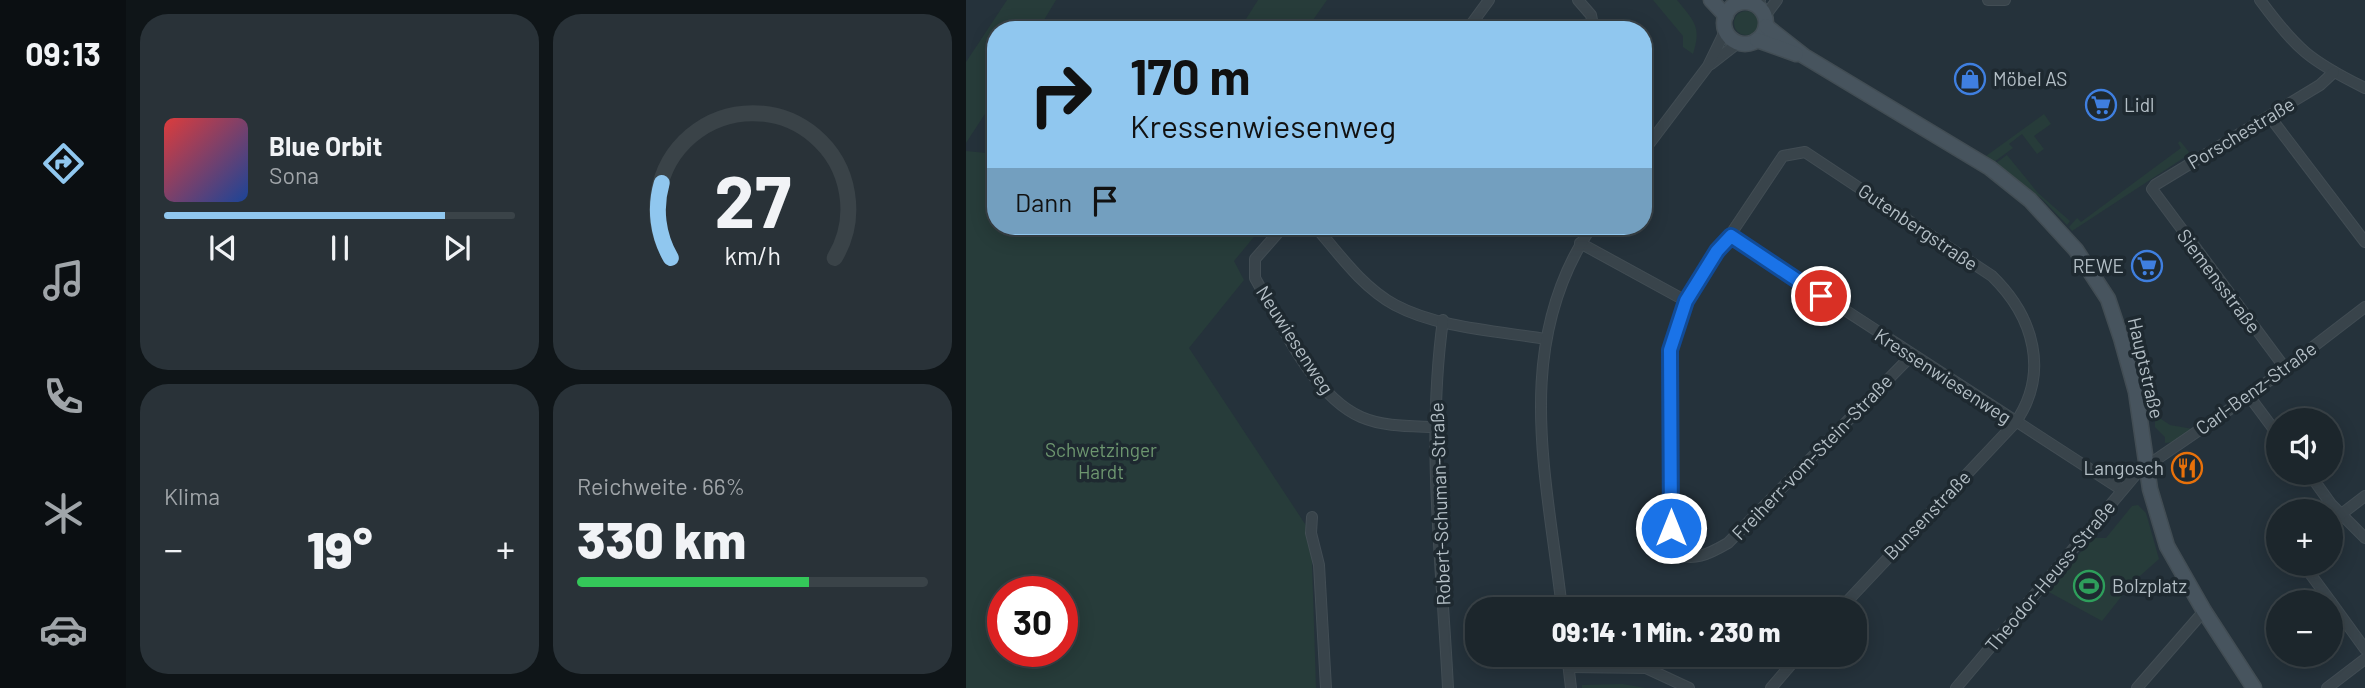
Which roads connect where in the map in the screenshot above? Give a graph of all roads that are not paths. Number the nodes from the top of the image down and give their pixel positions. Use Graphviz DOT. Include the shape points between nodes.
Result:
graph roads {
  1 [pos="1489,0"];
  2 [pos="1578,0"];
  3 [pos="1711,0"];
  4 [pos="1777,0"];
  5 [pos="1988,0"];
  6 [pos="2005,0"];
  7 [pos="2260,0"];
  8 [pos="1758,2"];
  9 [pos="1728,13"];
  10 [pos="1474,21"];
  11 [pos="1592,21"];
  12 [pos="1765,21"];
  13 [pos="1757,40"];
  14 [pos="1738,43"];
  15 [pos="1804,56"];
  16 [pos="1708,66"];
  17 [pos="2334,72"];
  18 [pos="2365,88"];
  19 [pos="2270,117"];
  20 [pos="1652,140"];
  21 [pos="2153,194"];
  22 [pos="1275,235"];
  23 [pos="1323,235"];
  24 [pos="1586,235"];
  25 [pos="1731,236"];
  26 [pos="2365,242"];
  27 [pos="1580,243"];
  28 [pos="1686,301"];
  29 [pos="2365,307"];
  30 [pos="1443,320"];
  31 [pos="1546,339"];
  32 [pos="1911,356"];
  33 [pos="2285,368"];
  34 [pos="2249,396"];
  35 [pos="2266,419"];
  36 [pos="2015,423"];
  37 [pos="1435,427"];
  38 [pos="2146,466"];
  39 [pos="2318,485"];
  40 [pos="2122,490"];
  41 [pos="2365,496"];
  42 [pos="2329,499"];
  43 [pos="2343,512"];
  44 [pos="2343,516"];
  45 [pos="1312,517"];
  46 [pos="2365,538"];
  47 [pos="1560,597"];
  48 [pos="1851,597"];
  49 [pos="2204,611"];
  50 [pos="2343,619"];
  51 [pos="2365,649"];
  52 [pos="2365,659"];
  53 [pos="1569,667"];
  54 [pos="1789,667"];
  55 [pos="1326,688"];
  56 [pos="1448,688"];
  57 [pos="1571,688"];
  58 [pos="1689,688"];
  59 [pos="1771,688"];
  60 [pos="1956,688"];
  61 [pos="2137,688"];
  62 [pos="2254,688"];
  63 [pos="2327,688"];
  1 -- 10 [label="street"];
  2 -- 11 [label="street"];
  3 -- 9 [label="street"];
  4 -- 12 [label="street"];
  5 -- 6 [label="street"];
  7 -- 17 [label="street" via="2289,39"];
  8 -- 9 [label="street, Hauptstraße"];
  8 -- 12 [label="street, Hauptstraße"];
  9 -- 14 [label="street"];
  9 -- 16 [label="street"];
  12 -- 13 [label="street"];
  12 -- 15 [label="street, Hauptstraße"];
  13 -- 14 [label="street, Hauptstraße"];
  13 -- 15 [label="street, Hauptstraße"];
  14 -- 16 [label="street"];
  15 -- 38 [label="street, Hauptstraße" via="1990,168 2062,233 2090,269 2113,312 2136,392"];
  16 -- 20 [label="street"];
  17 -- 18 [label="street"];
  17 -- 19 [label="street, Porschestraße"];
  19 -- 21 [label="street, Porschestraße" via="2155,185"];
  19 -- 26 [label="street"];
  21 -- 33 [label="street, Siemensstraße"];
  22 -- 37 [label="street, Neuwiesenweg" via="1255,259 1255,278 1325,391 1361,417 1395,426"];
  23 -- 30 [label="street" via="1359,276 1393,304"];
  24 -- 27 [label="street"];
  25 -- 28 [label="street, Freiherr-vom-Stein-Straße"];
  25 -- 32 [label="street, Kressenwiesenweg"];
  25 -- 36 [label="street, Gutenbergstraße" via="1783,156 1805,152 1816,159 1992,276 2010,296 2025,320 2035,352 2031,392"];
  27 -- 28 [label="street"];
  27 -- 31 [label="street" via="1566,270"];
  28 -- 32 [label="street, Freiherr-vom-Stein-Straße" via="1670,350 1671,552 1678,556 1701,558 1728,543"];
  29 -- 33 [label="street, Carl-Benz-Straße"];
  30 -- 31 [label="street"];
  30 -- 37 [label="street, Robert-Schuman-Straße" via="1435,377"];
  31 -- 47 [label="street" via="1540,384 1541,453"];
  32 -- 36 [label="street, Kressenwiesenweg"];
  33 -- 34 [label="street, Carl-Benz-Straße"];
  34 -- 35 [label="street"];
  34 -- 38 [label="street, Carl-Benz-Straße"];
  36 -- 40 [label="street, Kressenwiesenweg"];
  36 -- 48 [label="street, Bunsenstraße"];
  37 -- 56 [label="street, Robert-Schuman-Straße"];
  38 -- 40 [label="street, Theodor-Heuss-Straße"];
  38 -- 49 [label="street, Hauptstraße" via="2168,546"];
  39 -- 42 [label="street"];
  40 -- 60 [label="street, Theodor-Heuss-Straße"];
  41 -- 43 [label="street"];
  44 -- 46 [label="street"];
  45 -- 55 [label="street"];
  49 -- 61 [label="street"];
  49 -- 62 [label="street, Hauptstraße"];
  50 -- 51 [label="street"];
  52 -- 63 [label="street"];
  53 -- 57 [label="street"];
  53 -- 58 [label="street" via="1646,668"];
  54 -- 59 [label="street"];
}
